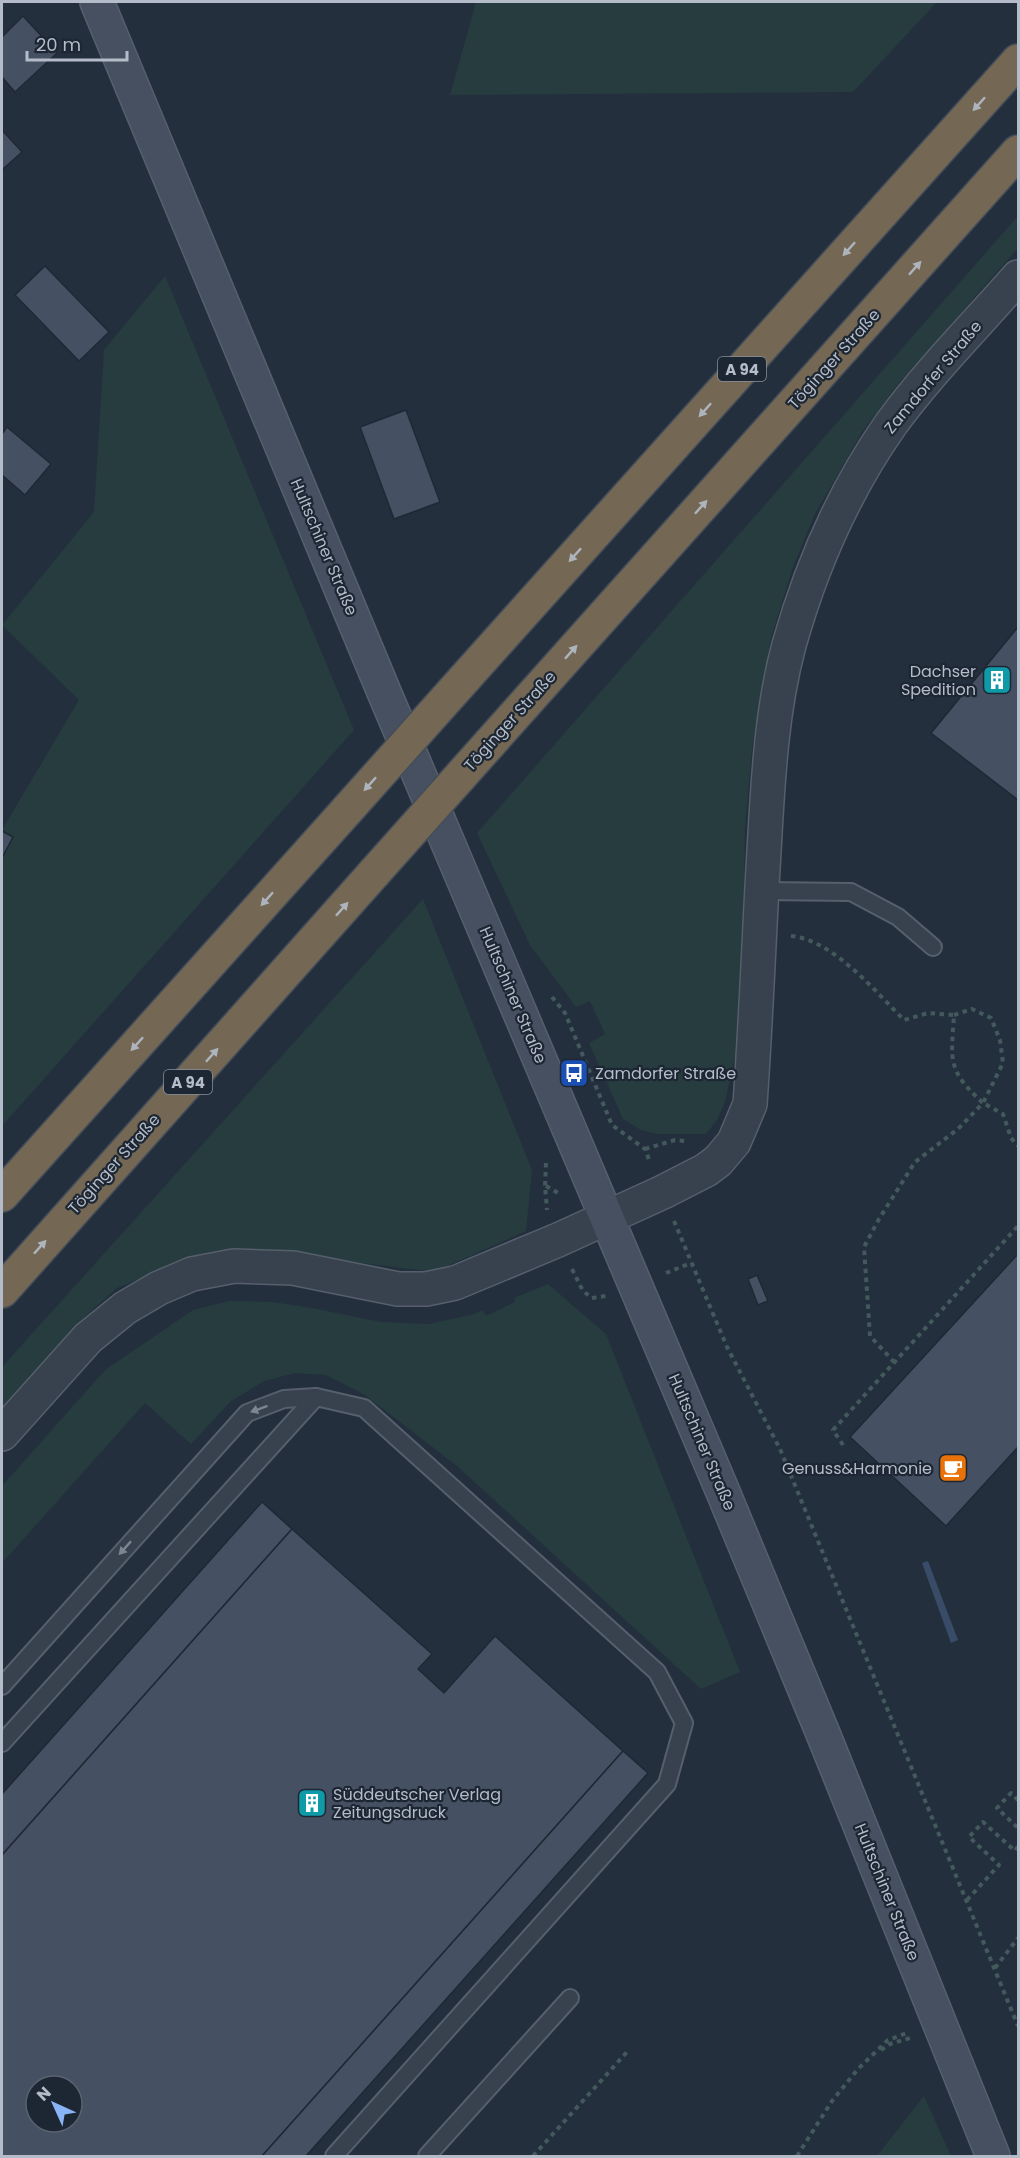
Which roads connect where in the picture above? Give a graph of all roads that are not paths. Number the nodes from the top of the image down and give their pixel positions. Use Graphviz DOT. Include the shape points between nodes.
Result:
graph roads {
  1 [pos="97,2"];
  2 [pos="1018,61"];
  3 [pos="1018,152"];
  4 [pos="1018,277"];
  5 [pos="762,891"];
  6 [pos="933,946"];
  7 [pos="2,1195"];
  8 [pos="607,1216"];
  9 [pos="2,1291"];
  10 [pos="316,1397"];
  11 [pos="2,1434"];
  12 [pos="2,1686"];
  13 [pos="2,1743"];
  14 [pos="570,1998"];
  15 [pos="334,2157"];
  16 [pos="427,2157"];
  17 [pos="993,2157"];
  1 -- 8 [label="main road, Hultschiner Straße"];
  2 -- 7 [label="highway, A 94, one-way, bridge"];
  9 -- 3 [label="highway, Töginger Straße / A 94, one-way, bridge"];
  4 -- 5 [label="street, Zamdorfer Straße" via="891,425 828,533 789,647 773,723"];
  5 -- 6 [label="lane" via="851,892 898,917"];
  5 -- 8 [label="street, Zamdorfer Straße" via="750,1104 734,1142 706,1170"];
  8 -- 11 [label="street, Zamdorfer Straße" via="455,1283 426,1289 398,1289 293,1268 234,1266 192,1274 125,1308 88,1338"];
  8 -- 17 [label="main road, Hultschiner Straße"];
  10 -- 12 [label="lane, one-way" via="284,1399 247,1413"];
  10 -- 13 [label="lane"];
  10 -- 15 [label="lane" via="364,1408 657,1672 684,1723 667,1784"];
  14 -- 16 [label="lane"];
}
